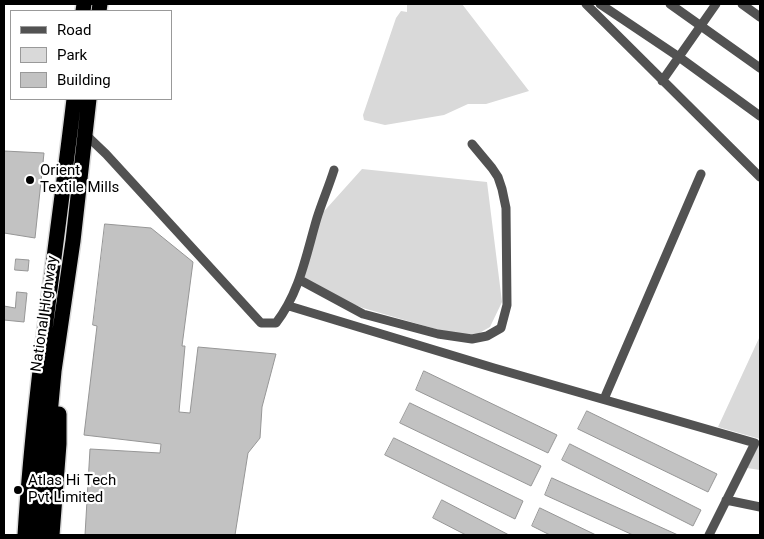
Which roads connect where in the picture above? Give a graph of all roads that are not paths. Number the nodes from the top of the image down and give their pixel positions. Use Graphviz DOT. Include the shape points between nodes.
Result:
graph roads {
  1 [pos="586,4"];
  2 [pos="600,4"];
  3 [pos="670,4"];
  4 [pos="716,4"];
  5 [pos="742,4"];
  6 [pos="760,17"];
  7 [pos="701,26"];
  8 [pos="679,57"];
  9 [pos="760,68"];
  10 [pos="662,81"];
  11 [pos="74,100"];
  12 [pos="89,100"];
  13 [pos="760,116"];
  14 [pos="85,134"];
  15 [pos="472,144"];
  16 [pos="334,170"];
  17 [pos="702,174"];
  18 [pos="760,177"];
  19 [pos="300,280"];
  20 [pos="289,306"];
  21 [pos="54,370"];
  22 [pos="604,400"];
  23 [pos="726,500"];
  24 [pos="760,507"];
  25 [pos="25,535"];
  26 [pos="39,535"];
  27 [pos="52,535"];
  28 [pos="709,535"];
  1 -- 10 [label="street"];
  2 -- 8 [label="street"];
  3 -- 7 [label="street"];
  4 -- 7 [label="street"];
  5 -- 6 [label="street"];
  7 -- 8 [label="street"];
  7 -- 9 [label="street"];
  8 -- 10 [label="street"];
  8 -- 13 [label="street"];
  10 -- 18 [label="street"];
  11 -- 25 [label="highway, National Highway" via="33,431"];
  12 -- 14 [label="highway, National Highway"];
  14 -- 20 [label="street" via="262,323 276,323"];
  14 -- 21 [label="highway, National Highway"];
  15 -- 19 [label="street" via="498,177 504,199 507,305 501,328 487,336 472,339 438,334 363,314"];
  16 -- 19 [label="street"];
  17 -- 22 [label="street"];
  19 -- 20 [label="street"];
  20 -- 22 [label="street"];
  21 -- 26 [label="highway, National Highway"];
  21 -- 27 [label="highway" via="59,444"];
  22 -- 23 [label="street" via="755,443"];
  23 -- 24 [label="street"];
  23 -- 28 [label="street"];
}
